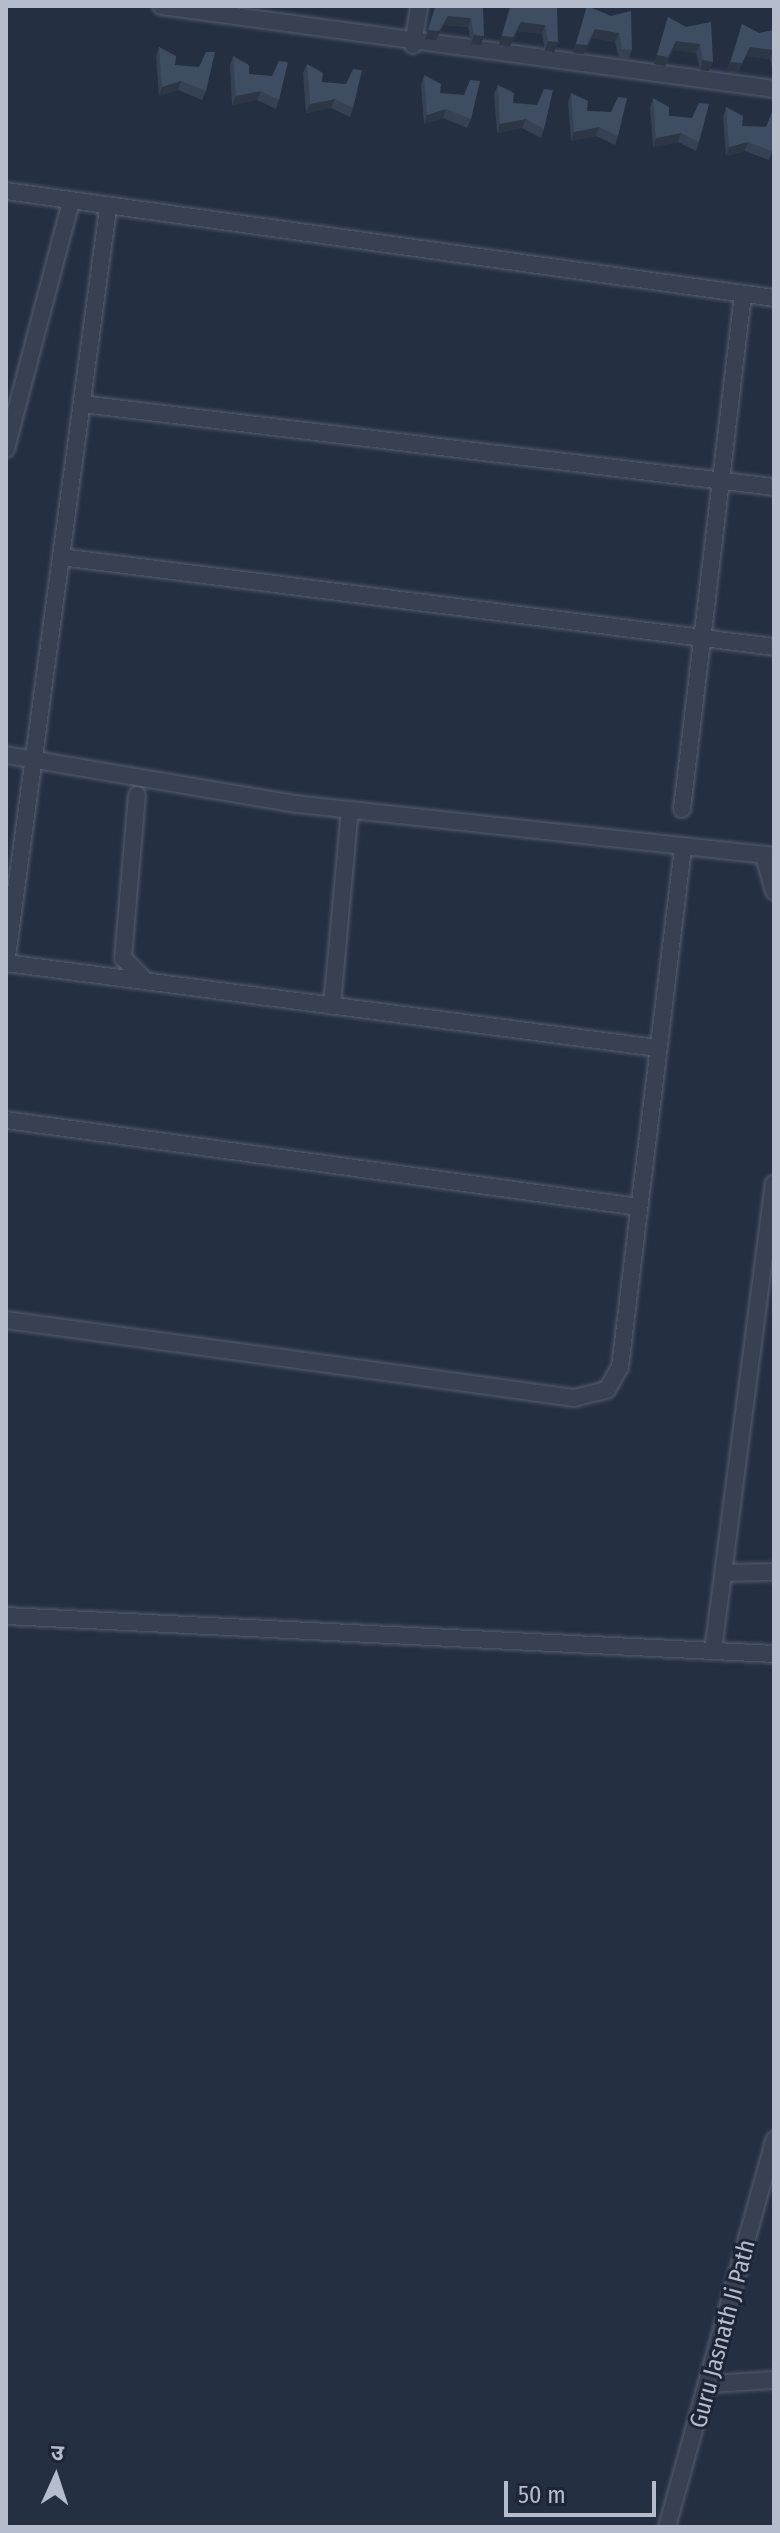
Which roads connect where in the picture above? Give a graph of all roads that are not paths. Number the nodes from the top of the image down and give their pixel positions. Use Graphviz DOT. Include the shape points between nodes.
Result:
graph roads {
  1 [pos="161,6"];
  2 [pos="419,6"];
  3 [pos="413,45"];
  4 [pos="774,89"];
  5 [pos="6,191"];
  6 [pos="71,201"];
  7 [pos="108,209"];
  8 [pos="743,294"];
  9 [pos="774,298"];
  10 [pos="82,404"];
  11 [pos="6,449"];
  12 [pos="718,480"];
  13 [pos="774,487"];
  14 [pos="61,557"];
  15 [pos="700,638"];
  16 [pos="774,647"];
  17 [pos="6,755"];
  18 [pos="33,760"];
  19 [pos="137,795"];
  20 [pos="682,809"];
  21 [pos="350,810"];
  22 [pos="683,848"];
  23 [pos="770,858"];
  24 [pos="774,892"];
  25 [pos="6,964"];
  26 [pos="146,981"];
  27 [pos="332,1006"];
  28 [pos="658,1048"];
  29 [pos="6,1120"];
  30 [pos="774,1184"];
  31 [pos="639,1207"];
  32 [pos="6,1320"];
  33 [pos="774,1572"];
  34 [pos="723,1573"];
  35 [pos="6,1616"];
  36 [pos="713,1651"];
  37 [pos="774,1654"];
  38 [pos="774,2140"];
  39 [pos="774,2380"];
  40 [pos="712,2384"];
  41 [pos="667,2527"];
  1 -- 3 [label="street"];
  2 -- 3 [label="street"];
  3 -- 4 [label="street"];
  5 -- 6 [label="street"];
  6 -- 7 [label="street"];
  6 -- 11 [label="street"];
  7 -- 8 [label="street"];
  7 -- 10 [label="street"];
  8 -- 9 [label="street"];
  8 -- 12 [label="street"];
  10 -- 12 [label="street"];
  10 -- 14 [label="street"];
  12 -- 13 [label="street"];
  12 -- 15 [label="street"];
  14 -- 15 [label="street"];
  14 -- 18 [label="street"];
  15 -- 16 [label="street"];
  15 -- 20 [label="street"];
  17 -- 18 [label="street"];
  18 -- 21 [label="street"];
  18 -- 25 [label="street"];
  19 -- 26 [label="street" via="123,958"];
  21 -- 22 [label="street"];
  21 -- 27 [label="street"];
  22 -- 23 [label="street"];
  22 -- 28 [label="street"];
  23 -- 24 [label="street"];
  25 -- 26 [label="street"];
  26 -- 27 [label="street"];
  27 -- 28 [label="street"];
  28 -- 31 [label="street"];
  29 -- 31 [label="street"];
  30 -- 34 [label="street"];
  31 -- 32 [label="street" via="620,1367 607,1390 574,1398"];
  33 -- 34 [label="street"];
  34 -- 36 [label="street"];
  35 -- 36 [label="street"];
  36 -- 37 [label="street"];
  38 -- 40 [label="street, Guru Jasnath Ji Path"];
  39 -- 40 [label="street"];
  40 -- 41 [label="street, Guru Jasnath Ji Path"];
}
